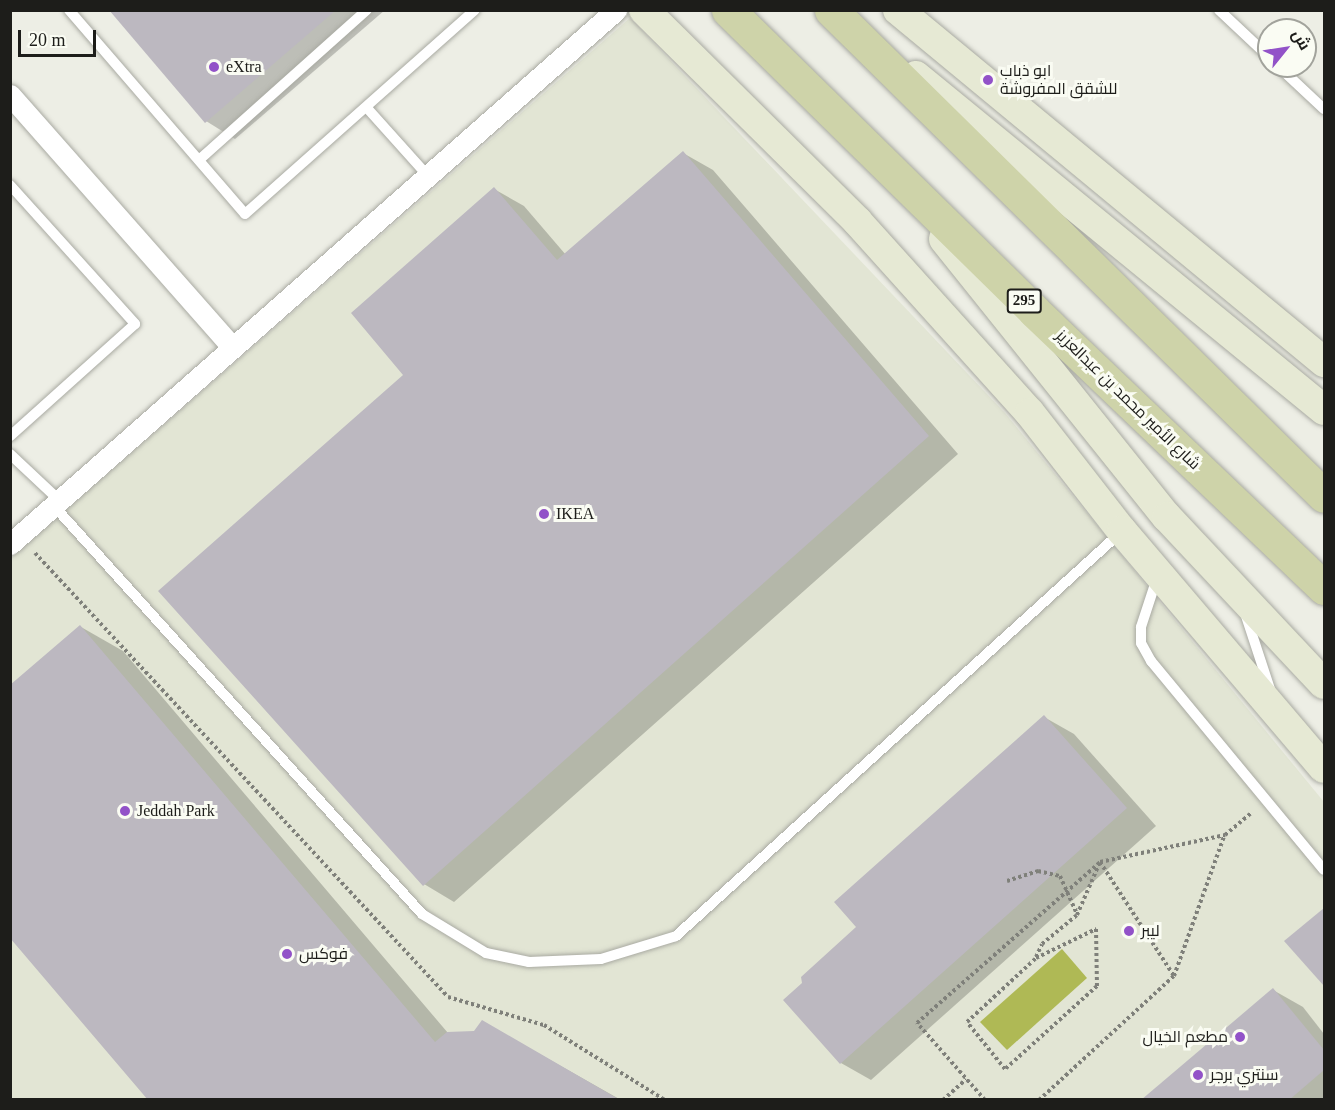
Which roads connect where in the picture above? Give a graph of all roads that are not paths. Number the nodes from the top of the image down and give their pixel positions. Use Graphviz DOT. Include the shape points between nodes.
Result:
graph roads {
  1 [pos="69,10"];
  2 [pos="367,10"];
  3 [pos="475,10"];
  4 [pos="616,10"];
  5 [pos="644,10"];
  6 [pos="833,10"];
  7 [pos="898,10"];
  8 [pos="1219,10"];
  9 [pos="732,16"];
  10 [pos="1257,46"];
  11 [pos="1291,78"];
  12 [pos="10,95"];
  13 [pos="367,108"];
  14 [pos="1324,109"];
  15 [pos="878,157"];
  16 [pos="199,160"];
  17 [pos="428,176"];
  18 [pos="10,185"];
  19 [pos="1225,280"];
  20 [pos="1203,309"];
  21 [pos="232,347"];
  22 [pos="1324,362"];
  23 [pos="1324,410"];
  24 [pos="10,436"];
  25 [pos="10,454"];
  26 [pos="1324,496"];
  27 [pos="57,503"];
  28 [pos="1122,531"];
  29 [pos="15,540"];
  30 [pos="1159,572"];
  31 [pos="1324,588"];
  32 [pos="1239,596"];
  33 [pos="1324,684"];
  34 [pos="1277,710"];
  35 [pos="1324,768"];
  36 [pos="1324,870"];
  1 -- 16 [label="lane"];
  2 -- 16 [label="lane"];
  3 -- 13 [label="lane"];
  4 -- 17 [label="street"];
  5 -- 28 [label="main road" via="857,221 1030,413"];
  6 -- 20 [label="main road"];
  6 -- 26 [label="main road"];
  7 -- 19 [label="main road"];
  8 -- 10 [label="lane"];
  9 -- 15 [label="main road, شارع الأمير محمد بن عبدالعزيز / 295"];
  11 -- 14 [label="lane"];
  12 -- 21 [label="street"];
  13 -- 16 [label="lane" via="245,214"];
  13 -- 17 [label="lane"];
  15 -- 31 [label="main road, شارع الأمير محمد بن عبدالعزيز / 295"];
  15 -- 32 [label="main road" via="1167,517"];
  17 -- 21 [label="street"];
  18 -- 24 [label="lane" via="135,324"];
  19 -- 20 [label="main road"];
  19 -- 22 [label="main road"];
  20 -- 23 [label="main road"];
  21 -- 27 [label="street"];
  25 -- 27 [label="lane"];
  27 -- 28 [label="lane" via="422,914 486,953 529,962 601,959 676,936"];
  27 -- 29 [label="street"];
  28 -- 30 [label="main road"];
  30 -- 34 [label="main road"];
  30 -- 36 [label="lane" via="1141,627 1141,643 1151,661"];
  32 -- 33 [label="main road"];
  32 -- 34 [label="lane"];
  34 -- 35 [label="main road"];
}
